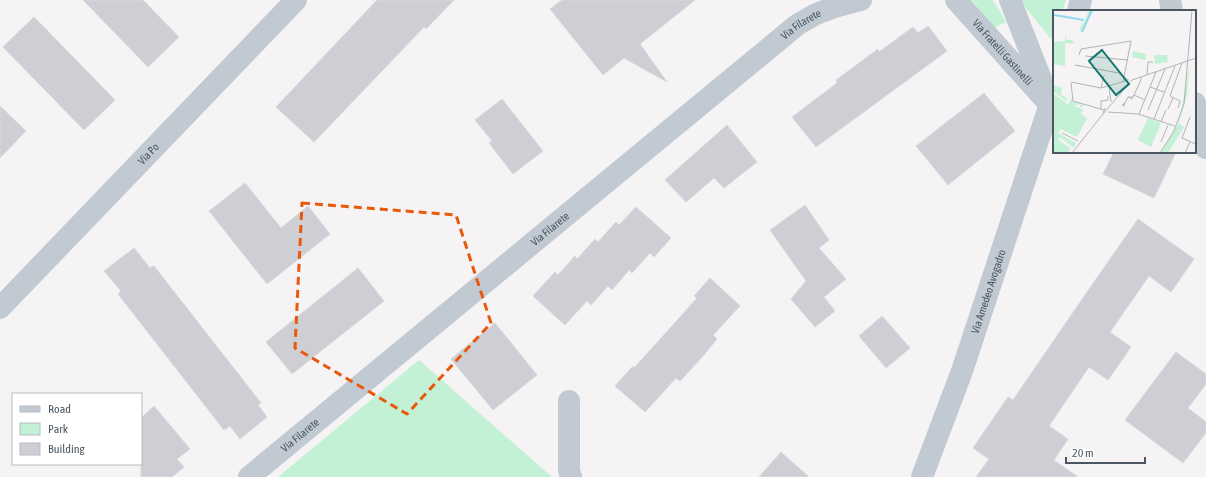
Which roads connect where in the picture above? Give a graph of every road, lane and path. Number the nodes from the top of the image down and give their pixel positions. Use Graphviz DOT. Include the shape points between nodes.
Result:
graph roads {
  1 [pos="296,0"];
  2 [pos="861,0"];
  3 [pos="956,0"];
  4 [pos="1010,0"];
  5 [pos="1081,0"];
  6 [pos="1170,0"];
  7 [pos="837,4"];
  8 [pos="1078,10"];
  9 [pos="1172,10"];
  10 [pos="1052,98"];
  11 [pos="1196,107"];
  12 [pos="1206,148"];
  13 [pos="0,308"];
  14 [pos="568,401"];
  15 [pos="249,477"];
  16 [pos="571,477"];
  17 [pos="922,477"];
  1 -- 13 [label="street, Via Po"];
  2 -- 7 [label="street, Via Filarete"];
  3 -- 10 [label="street, Via Fratelli Gastinelli"];
  4 -- 10 [label="street"];
  5 -- 8 [label="street"];
  6 -- 9 [label="street"];
  7 -- 15 [label="street, Via Filarete" via="797,25"];
  10 -- 17 [label="street, Via Amedeo Avogadro" via="962,371"];
  11 -- 12 [label="street"];
  14 -- 16 [label="street"];
}
